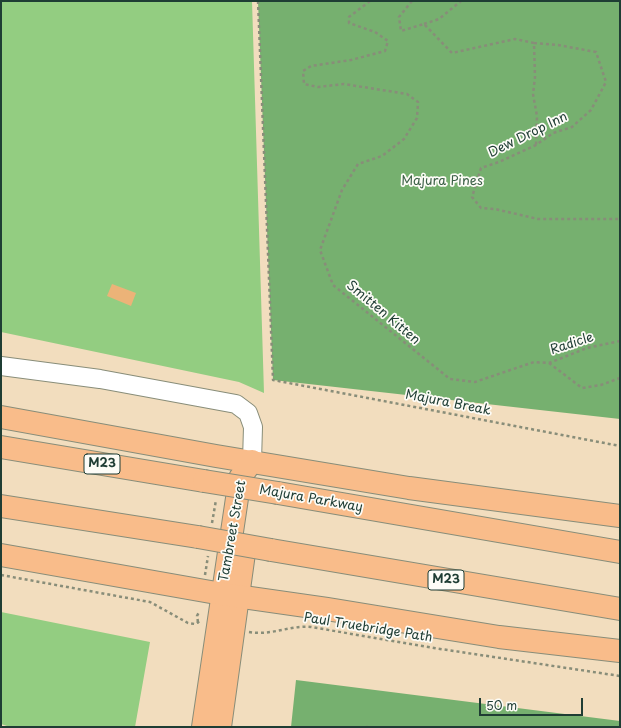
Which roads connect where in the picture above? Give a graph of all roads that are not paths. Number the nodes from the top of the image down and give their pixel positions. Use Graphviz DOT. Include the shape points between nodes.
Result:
graph roads {
  1 [pos="1,366"];
  2 [pos="1,417"];
  3 [pos="1,447"];
  4 [pos="252,461"];
  5 [pos="1,506"];
  6 [pos="620,516"];
  7 [pos="620,552"];
  8 [pos="1,555"];
  9 [pos="230,595"];
  10 [pos="620,609"];
  11 [pos="217,627"];
  12 [pos="620,651"];
  13 [pos="203,727"];
  14 [pos="220,727"];
  1 -- 4 [label="lane" via="100,379 236,404 248,412 253,427"];
  2 -- 4 [label="main road"];
  3 -- 7 [label="main road, Majura Parkway / M23, bridge"];
  4 -- 6 [label="main road" via="409,488"];
  4 -- 9 [label="main road, Tambreet Street" via="255,480"];
  5 -- 10 [label="main road, M23, bridge"];
  8 -- 9 [label="main road"];
  9 -- 11 [label="main road, Tambreet Street"];
  9 -- 12 [label="main road" via="499,637"];
  11 -- 13 [label="main road, Tambreet Street"];
  11 -- 14 [label="main road, Tambreet Street"];
}
